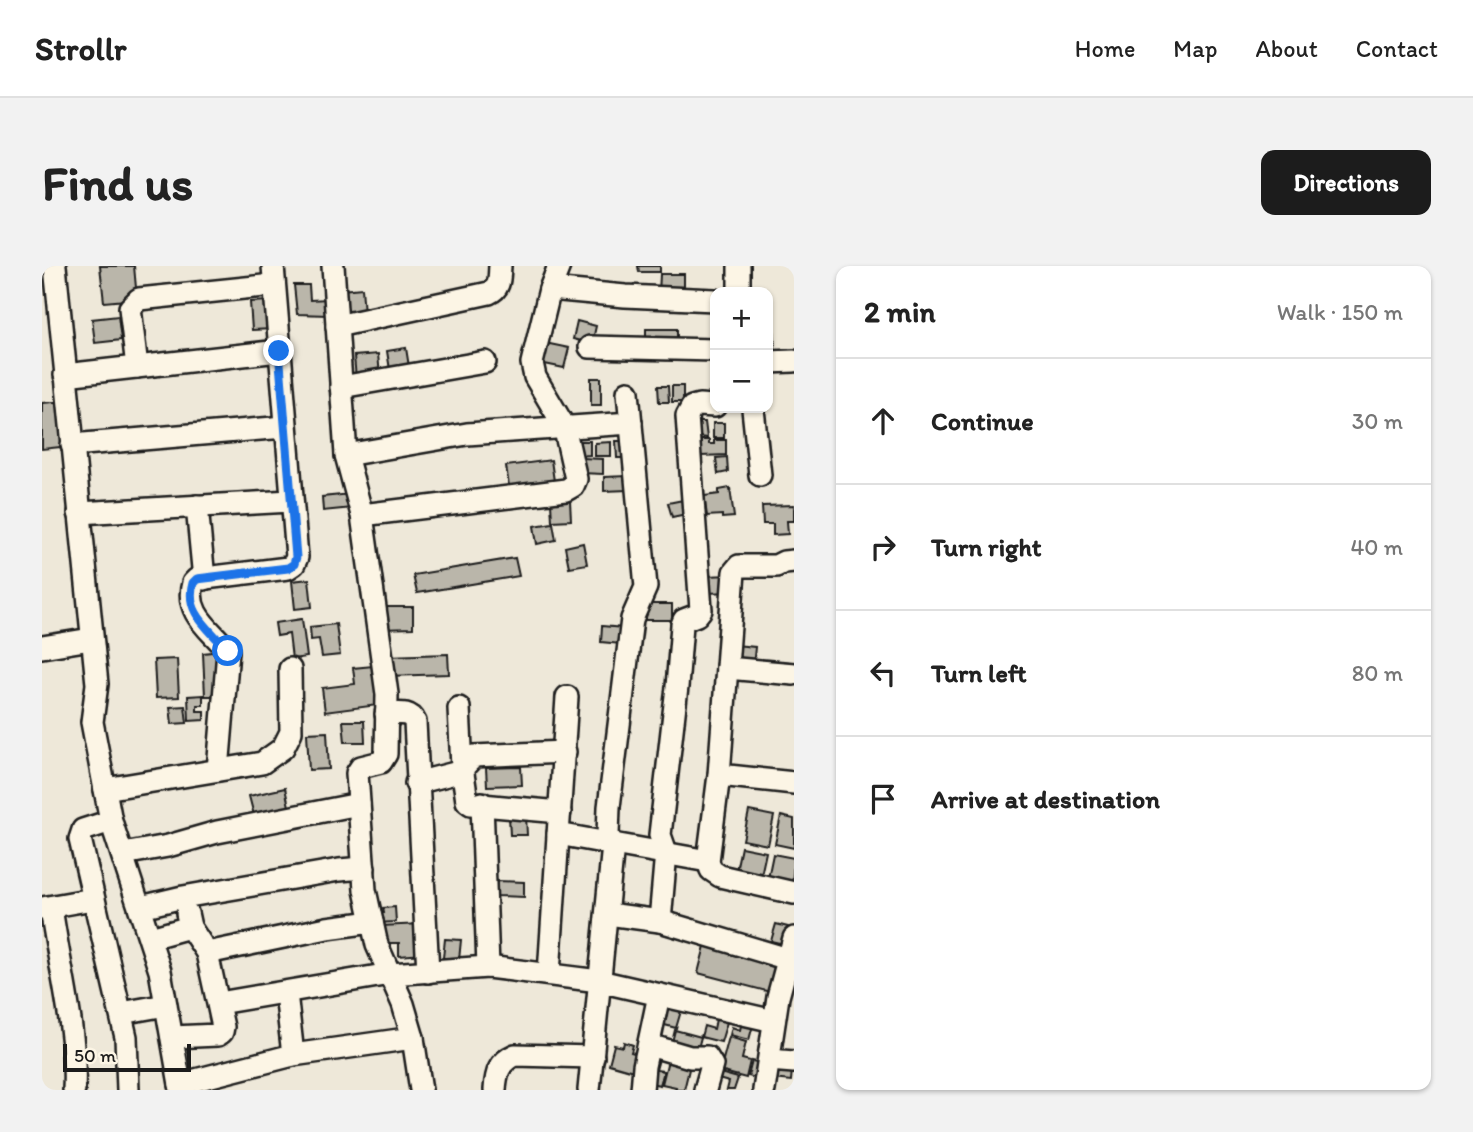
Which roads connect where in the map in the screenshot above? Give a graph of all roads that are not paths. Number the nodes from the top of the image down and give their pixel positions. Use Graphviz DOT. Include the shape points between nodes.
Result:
graph roads {
  1 [pos="333,266"];
  2 [pos="500,266"];
  3 [pos="559,266"];
  4 [pos="739,266"];
  5 [pos="274,276"];
  6 [pos="51,278"];
  7 [pos="738,287"];
  8 [pos="550,289"];
  9 [pos="710,300"];
  10 [pos="337,326"];
  11 [pos="590,347"];
  12 [pos="710,350"];
  13 [pos="279,351"];
  14 [pos="794,361"];
  15 [pos="485,362"];
  16 [pos="773,362"];
  17 [pos="137,367"];
  18 [pos="65,375"];
  19 [pos="341,387"];
  20 [pos="628,391"];
  21 [pos="710,406"];
  22 [pos="754,413"];
  23 [pos="631,423"];
  24 [pos="564,426"];
  25 [pos="285,427"];
  26 [pos="72,445"];
  27 [pos="346,455"];
  28 [pos="760,475"];
  29 [pos="291,501"];
  30 [pos="197,506"];
  31 [pos="79,513"];
  32 [pos="362,515"];
  33 [pos="794,561"];
  34 [pos="204,579"];
  35 [pos="91,639"];
  36 [pos="42,647"];
  37 [pos="727,668"];
  38 [pos="290,669"];
  39 [pos="794,674"];
  40 [pos="568,697"];
  41 [pos="459,708"];
  42 [pos="386,714"];
  43 [pos="565,752"];
  44 [pos="463,767"];
  45 [pos="218,770"];
  46 [pos="719,775"];
  47 [pos="416,783"];
  48 [pos="794,783"];
  49 [pos="105,789"];
  50 [pos="482,803"];
  51 [pos="359,804"];
  52 [pos="560,812"];
  53 [pos="111,821"];
  54 [pos="558,834"];
  55 [pos="613,845"];
  56 [pos="666,852"];
  57 [pos="123,854"];
  58 [pos="708,861"];
  59 [pos="364,868"];
  60 [pos="794,893"];
  61 [pos="183,897"];
  62 [pos="93,899"];
  63 [pos="47,907"];
  64 [pos="141,907"];
  65 [pos="608,914"];
  66 [pos="660,921"];
  67 [pos="372,922"];
  68 [pos="190,927"];
  69 [pos="150,938"];
  70 [pos="794,938"];
  71 [pos="206,953"];
  72 [pos="788,959"];
  73 [pos="488,967"];
  74 [pos="428,972"];
  75 [pos="549,974"];
  76 [pos="390,975"];
  77 [pos="599,981"];
  78 [pos="286,993"];
  79 [pos="659,995"];
  80 [pos="219,1003"];
  81 [pos="166,1005"];
  82 [pos="121,1013"];
  83 [pos="775,1021"];
  84 [pos="172,1037"];
  85 [pos="413,1038"];
  86 [pos="649,1045"];
  87 [pos="293,1055"];
  88 [pos="593,1056"];
  89 [pos="769,1060"];
  90 [pos="794,1062"];
  91 [pos="181,1087"];
  92 [pos="74,1090"];
  93 [pos="128,1090"];
  94 [pos="421,1090"];
  95 [pos="495,1090"];
  96 [pos="589,1090"];
  97 [pos="642,1090"];
  98 [pos="705,1090"];
  99 [pos="764,1090"];
  1 -- 10 [label="street"];
  2 -- 10 [label="street" via="495,291"];
  3 -- 8 [label="street"];
  4 -- 7 [label="street"];
  5 -- 13 [label="street"];
  5 -- 17 [label="street" via="139,299 130,308"];
  6 -- 18 [label="street"];
  8 -- 9 [label="street"];
  8 -- 24 [label="street" via="532,363"];
  10 -- 19 [label="street"];
  11 -- 12 [label="street"];
  13 -- 17 [label="street"];
  13 -- 25 [label="street"];
  14 -- 16 [label="street"];
  15 -- 19 [label="street"];
  17 -- 18 [label="street"];
  18 -- 26 [label="street"];
  19 -- 27 [label="street"];
  20 -- 23 [label="street"];
  21 -- 56 [label="street" via="691,407 687,416 701,610 682,625 660,835"];
  22 -- 28 [label="street"];
  23 -- 24 [label="street"];
  23 -- 55 [label="street" via="646,587 632,619 609,807 608,835"];
  24 -- 27 [label="street" via="467,434"];
  24 -- 32 [label="street" via="576,479 566,490"];
  25 -- 26 [label="street"];
  25 -- 29 [label="street"];
  26 -- 31 [label="street"];
  27 -- 32 [label="street"];
  29 -- 30 [label="street"];
  29 -- 34 [label="street" via="294,564"];
  30 -- 31 [label="street"];
  30 -- 34 [label="street"];
  31 -- 35 [label="street"];
  32 -- 42 [label="street"];
  33 -- 37 [label="street" via="735,567"];
  34 -- 45 [label="street" via="193,583 193,609 228,651"];
  35 -- 36 [label="street"];
  35 -- 49 [label="street" via="97,684 92,722"];
  37 -- 39 [label="street"];
  37 -- 46 [label="street"];
  38 -- 45 [label="street" via="291,732 283,748 262,763"];
  40 -- 43 [label="street"];
  41 -- 44 [label="street"];
  42 -- 47 [label="street" via="413,716"];
  42 -- 51 [label="street" via="386,754 381,762 361,767 357,773"];
  43 -- 44 [label="street" via="474,756"];
  43 -- 52 [label="street"];
  44 -- 47 [label="street"];
  44 -- 50 [label="street" via="467,801"];
  45 -- 49 [label="street"];
  46 -- 48 [label="street"];
  46 -- 58 [label="street"];
  47 -- 74 [label="street"];
  49 -- 53 [label="street"];
  50 -- 52 [label="street"];
  50 -- 73 [label="street"];
  51 -- 57 [label="street"];
  51 -- 59 [label="street"];
  52 -- 54 [label="street"];
  53 -- 57 [label="street"];
  53 -- 62 [label="street" via="83,831 80,839"];
  54 -- 55 [label="street"];
  54 -- 75 [label="street"];
  55 -- 56 [label="street"];
  55 -- 65 [label="street"];
  56 -- 58 [label="street"];
  56 -- 66 [label="street"];
  57 -- 64 [label="street"];
  58 -- 60 [label="street" via="720,876"];
  59 -- 61 [label="street"];
  59 -- 67 [label="street"];
  61 -- 64 [label="street"];
  61 -- 68 [label="street"];
  62 -- 63 [label="street"];
  62 -- 82 [label="street"];
  63 -- 92 [label="street" via="71,1033"];
  64 -- 69 [label="street"];
  65 -- 66 [label="street"];
  65 -- 77 [label="street"];
  66 -- 72 [label="street"];
  67 -- 71 [label="street"];
  67 -- 76 [label="street"];
  68 -- 69 [label="street"];
  68 -- 71 [label="street"];
  69 -- 81 [label="street"];
  70 -- 72 [label="street"];
  71 -- 80 [label="street"];
  72 -- 83 [label="street"];
  73 -- 74 [label="street"];
  73 -- 75 [label="street"];
  74 -- 76 [label="street"];
  75 -- 77 [label="street"];
  76 -- 78 [label="street"];
  76 -- 85 [label="street"];
  77 -- 79 [label="street"];
  77 -- 88 [label="street"];
  78 -- 80 [label="street"];
  78 -- 87 [label="street"];
  79 -- 83 [label="street"];
  79 -- 86 [label="street"];
  80 -- 84 [label="street" via="220,1034"];
  81 -- 82 [label="street"];
  81 -- 84 [label="street"];
  82 -- 93 [label="street"];
  83 -- 89 [label="street"];
  84 -- 91 [label="street"];
  85 -- 87 [label="street"];
  85 -- 94 [label="street"];
  86 -- 97 [label="street"];
  86 -- 98 [label="street" via="707,1057 712,1065"];
  87 -- 91 [label="street"];
  88 -- 95 [label="street" via="515,1055 498,1069"];
  88 -- 96 [label="street"];
  89 -- 90 [label="street"];
  89 -- 99 [label="street"];
}
